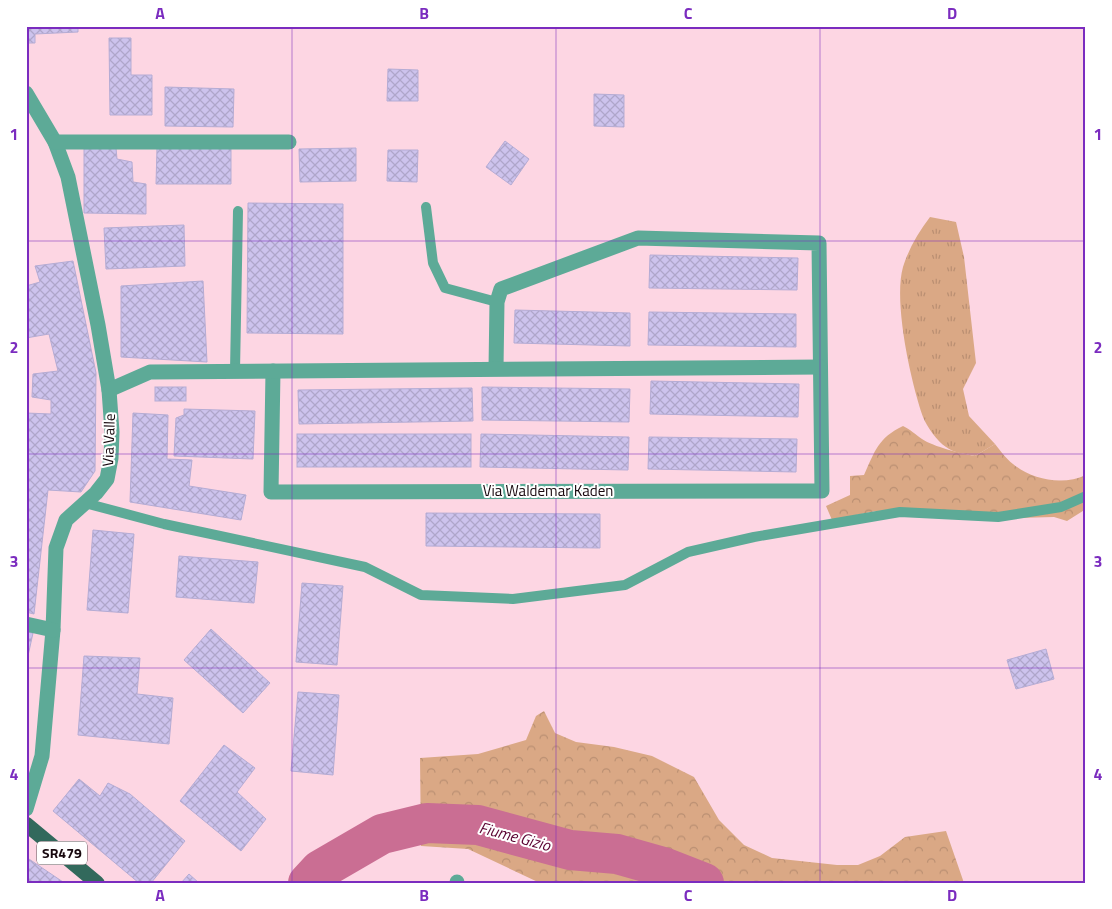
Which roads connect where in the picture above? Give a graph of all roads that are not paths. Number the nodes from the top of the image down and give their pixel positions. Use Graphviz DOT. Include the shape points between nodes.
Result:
graph roads {
  1 [pos="26,93"];
  2 [pos="55,142"];
  3 [pos="288,142"];
  4 [pos="426,207"];
  5 [pos="238,211"];
  6 [pos="497,302"];
  7 [pos="820,367"];
  8 [pos="496,368"];
  9 [pos="235,371"];
  10 [pos="273,371"];
  11 [pos="109,390"];
  12 [pos="1086,496"];
  13 [pos="85,503"];
  14 [pos="26,624"];
  15 [pos="53,630"];
  16 [pos="26,809"];
  17 [pos="26,824"];
  18 [pos="97,883"];
  1 -- 2 [label="street, Via Valle"];
  2 -- 3 [label="street"];
  2 -- 11 [label="street, Via Valle" via="68,177"];
  4 -- 6 [label="lane" via="433,263 445,288"];
  5 -- 9 [label="lane"];
  6 -- 7 [label="street, Via Waldemar Kaden" via="501,289 638,238 819,243"];
  6 -- 8 [label="street"];
  7 -- 8 [label="street"];
  7 -- 10 [label="street, Via Waldemar Kaden" via="822,491 272,492"];
  8 -- 10 [label="street"];
  9 -- 10 [label="street"];
  9 -- 11 [label="street" via="150,372"];
  11 -- 13 [label="street, Via Valle" via="110,465 107,479"];
  12 -- 13 [label="lane" via="1061,507 998,517 900,512 754,537 688,552 626,585 513,598 421,595 365,567 164,524"];
  13 -- 15 [label="street, Via Valle" via="66,520 56,548"];
  14 -- 15 [label="street"];
  15 -- 16 [label="street, Via Valle" via="42,756"];
  17 -- 18 [label="main road, SR479"];
}
